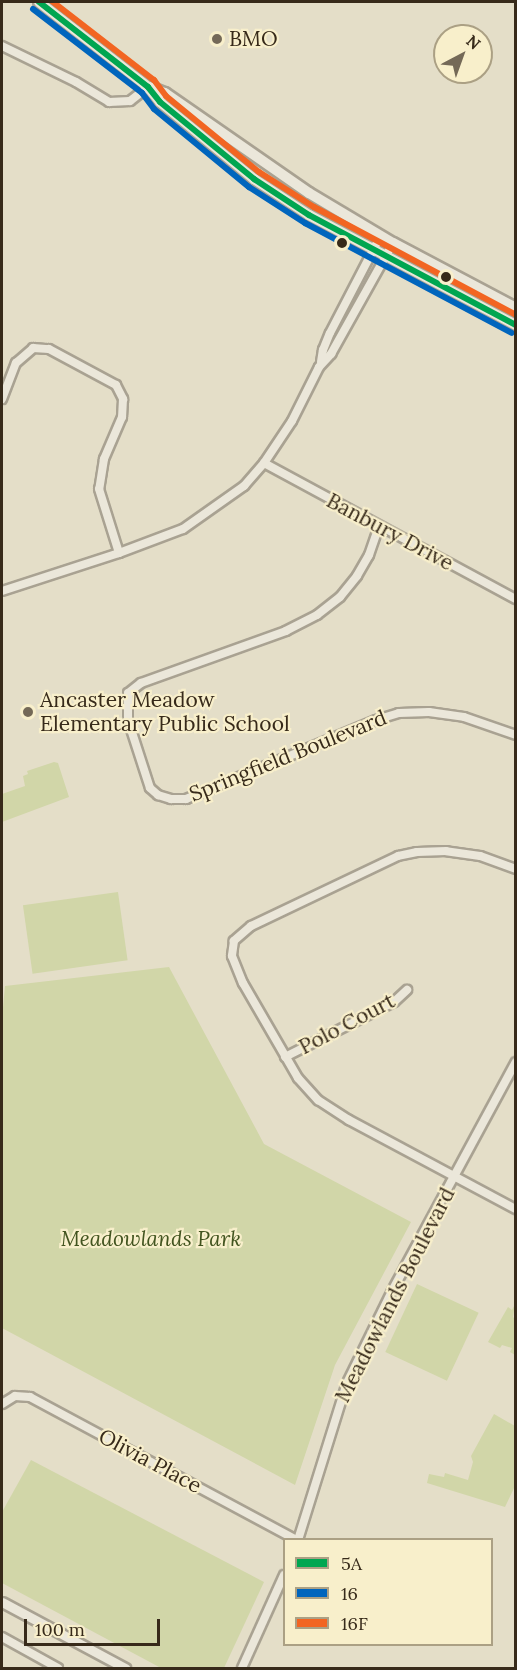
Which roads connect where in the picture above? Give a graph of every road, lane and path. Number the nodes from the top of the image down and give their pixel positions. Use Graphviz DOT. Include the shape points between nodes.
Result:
graph roads {
  1 [pos="39,2"];
  2 [pos="2,46"];
  3 [pos="148,87"];
  4 [pos="381,235"];
  5 [pos="393,243"];
  6 [pos="373,249"];
  7 [pos="385,255"];
  8 [pos="516,308"];
  9 [pos="516,325"];
  10 [pos="321,362"];
  11 [pos="2,399"];
  12 [pos="264,464"];
  13 [pos="379,526"];
  14 [pos="118,553"];
  15 [pos="2,591"];
  16 [pos="516,599"];
  17 [pos="516,735"];
  18 [pos="516,869"];
  19 [pos="407,990"];
  20 [pos="285,1057"];
  21 [pos="516,1062"];
  22 [pos="454,1176"];
  23 [pos="516,1209"];
  24 [pos="2,1404"];
  25 [pos="296,1538"];
  26 [pos="298,1538"];
  27 [pos="283,1579"];
  28 [pos="2,1602"];
  29 [pos="2,1637"];
  30 [pos="58,1668"];
  31 [pos="125,1668"];
  32 [pos="242,1668"];
  1 -- 3 [label="main road"];
  2 -- 3 [label="street" via="109,102 130,101"];
  3 -- 4 [label="main road" via="165,93 309,193"];
  3 -- 6 [label="main road" via="160,102 254,179 309,215"];
  4 -- 5 [label="main road"];
  4 -- 6 [label="street"];
  5 -- 7 [label="street"];
  5 -- 8 [label="main road"];
  6 -- 7 [label="main road"];
  6 -- 10 [label="street" via="330,333"];
  7 -- 9 [label="main road"];
  7 -- 10 [label="street" via="331,354"];
  10 -- 12 [label="street" via="292,421"];
  11 -- 14 [label="street" via="16,363 33,348 49,349 116,385 123,399 122,417 104,459 99,489"];
  12 -- 13 [label="street, Banbury Drive"];
  12 -- 14 [label="street" via="244,486 183,529"];
  13 -- 16 [label="street, Banbury Drive"];
  13 -- 17 [label="street, Springfield Boulevard" via="357,576 340,597 317,615 286,631 141,683 128,693 128,720 150,788 171,799 186,799 399,713 464,717"];
  14 -- 15 [label="street"];
  18 -- 20 [label="street" via="480,856 446,851 398,856 242,932 234,941 232,956"];
  19 -- 20 [label="street, Polo Court" via="394,1002"];
  20 -- 22 [label="street" via="318,1100"];
  21 -- 22 [label="street, Meadowlands Boulevard"];
  22 -- 23 [label="street"];
  22 -- 26 [label="street, Meadowlands Boulevard" via="347,1383"];
  24 -- 25 [label="street, Olivia Place" via="15,1396 37,1400"];
  27 -- 32 [label="street"];
  28 -- 31 [label="street"];
  29 -- 30 [label="street"];
}
